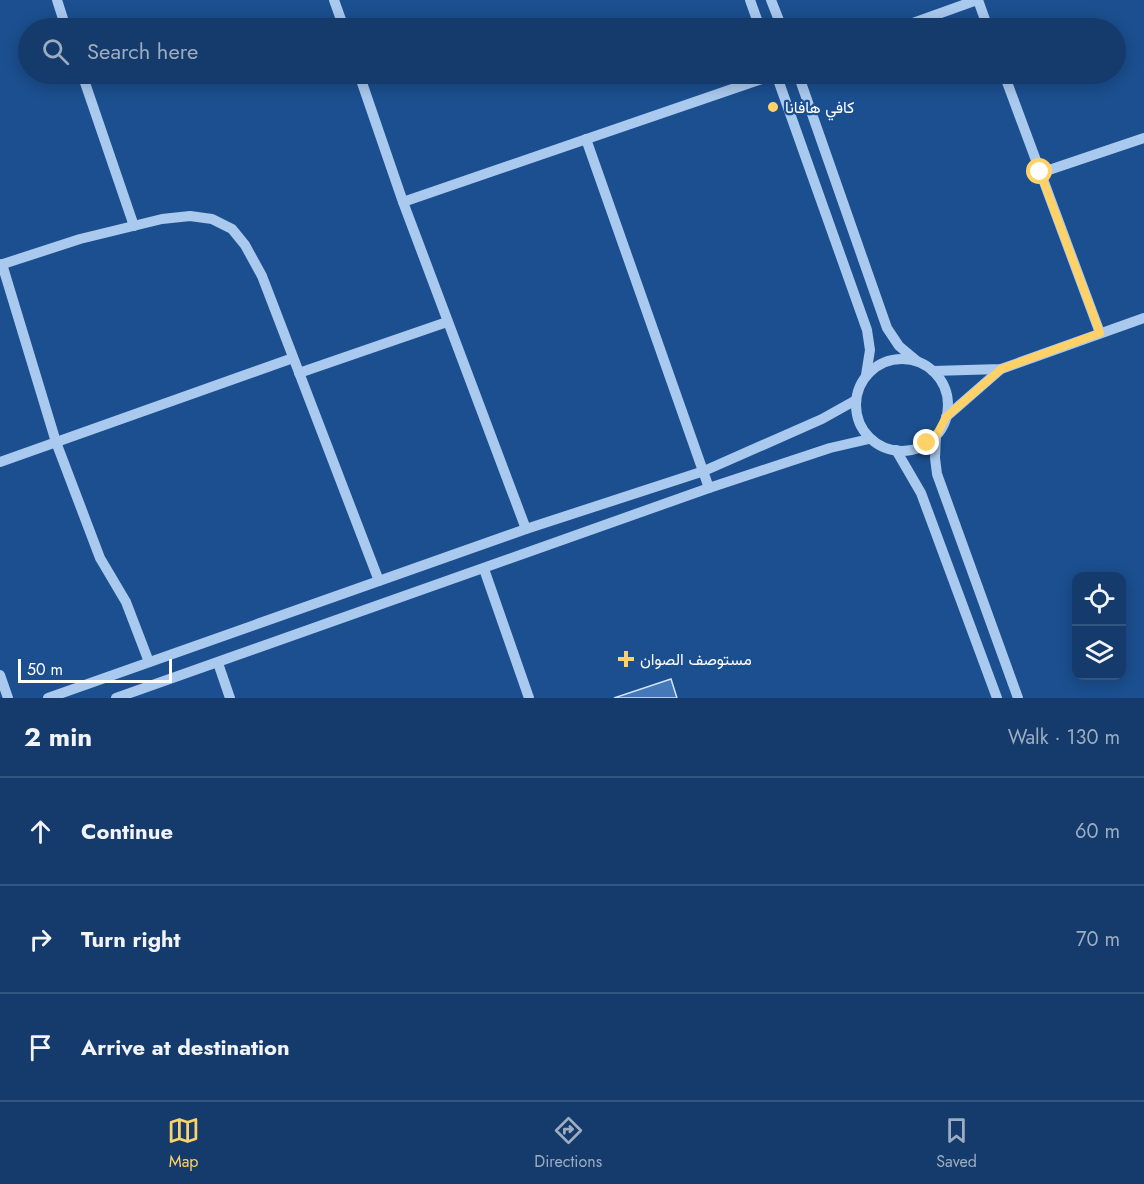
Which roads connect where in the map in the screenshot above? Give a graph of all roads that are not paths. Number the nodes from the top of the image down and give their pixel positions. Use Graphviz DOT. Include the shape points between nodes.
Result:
graph roads {
  1 [pos="57,0"];
  2 [pos="334,0"];
  3 [pos="750,0"];
  4 [pos="771,0"];
  5 [pos="978,0"];
  6 [pos="63,18"];
  7 [pos="340,18"];
  8 [pos="756,18"];
  9 [pos="778,18"];
  10 [pos="927,18"];
  11 [pos="984,18"];
  12 [pos="85,84"];
  13 [pos="362,84"];
  14 [pos="747,84"];
  15 [pos="780,84"];
  16 [pos="801,84"];
  17 [pos="1008,84"];
  18 [pos="1144,138"];
  19 [pos="586,139"];
  20 [pos="1040,172"];
  21 [pos="403,202"];
  22 [pos="134,226"];
  23 [pos="1,265"];
  24 [pos="1144,318"];
  25 [pos="447,322"];
  26 [pos="1100,333"];
  27 [pos="293,358"];
  28 [pos="917,361"];
  29 [pos="1001,369"];
  30 [pos="933,370"];
  31 [pos="299,373"];
  32 [pos="866,375"];
  33 [pos="856,400"];
  34 [pos="946,417"];
  35 [pos="936,436"];
  36 [pos="869,439"];
  37 [pos="56,442"];
  38 [pos="897,450"];
  39 [pos="0,462"];
  40 [pos="704,471"];
  41 [pos="709,488"];
  42 [pos="526,529"];
  43 [pos="484,569"];
  44 [pos="379,581"];
  45 [pos="149,662"];
  46 [pos="218,663"];
  47 [pos="0,675"];
  48 [pos="8,698"];
  49 [pos="48,698"];
  50 [pos="116,698"];
  51 [pos="230,698"];
  52 [pos="529,698"];
  53 [pos="997,698"];
  54 [pos="1018,698"];
  1 -- 6 [label="street"];
  2 -- 7 [label="street"];
  3 -- 8 [label="street"];
  4 -- 9 [label="street"];
  5 -- 10 [label="street"];
  5 -- 11 [label="street"];
  12 -- 22 [label="street"];
  13 -- 21 [label="street"];
  14 -- 19 [label="street"];
  15 -- 32 [label="street" via="867,330 870,350"];
  16 -- 28 [label="street" via="886,328"];
  17 -- 20 [label="street"];
  18 -- 20 [label="street"];
  19 -- 21 [label="street"];
  19 -- 40 [label="street"];
  20 -- 26 [label="street"];
  21 -- 25 [label="street"];
  22 -- 23 [label="street"];
  22 -- 27 [label="street" via="190,216 212,219 232,229 262,276"];
  23 -- 37 [label="street"];
  24 -- 26 [label="street"];
  25 -- 31 [label="street"];
  25 -- 42 [label="street"];
  26 -- 29 [label="street"];
  27 -- 31 [label="street"];
  27 -- 37 [label="street"];
  28 -- 30 [label="street"];
  28 -- 32 [label="street" via="890,360"];
  29 -- 30 [label="street"];
  29 -- 34 [label="street"];
  30 -- 34 [label="street" via="948,400"];
  31 -- 44 [label="street"];
  32 -- 33 [label="street"];
  33 -- 36 [label="street" via="858,418"];
  33 -- 40 [label="street"];
  34 -- 35 [label="street"];
  35 -- 38 [label="street" via="918,448"];
  35 -- 54 [label="street" via="937,474"];
  36 -- 38 [label="street"];
  36 -- 41 [label="street"];
  37 -- 39 [label="street"];
  37 -- 45 [label="street" via="100,558 126,602"];
  38 -- 53 [label="street" via="921,493"];
  40 -- 41 [label="street"];
  40 -- 42 [label="street"];
  41 -- 43 [label="street"];
  42 -- 44 [label="street"];
  43 -- 46 [label="street"];
  43 -- 52 [label="street"];
  44 -- 45 [label="street"];
  45 -- 49 [label="street"];
  46 -- 50 [label="street"];
  46 -- 51 [label="street"];
  47 -- 48 [label="street"];
}
